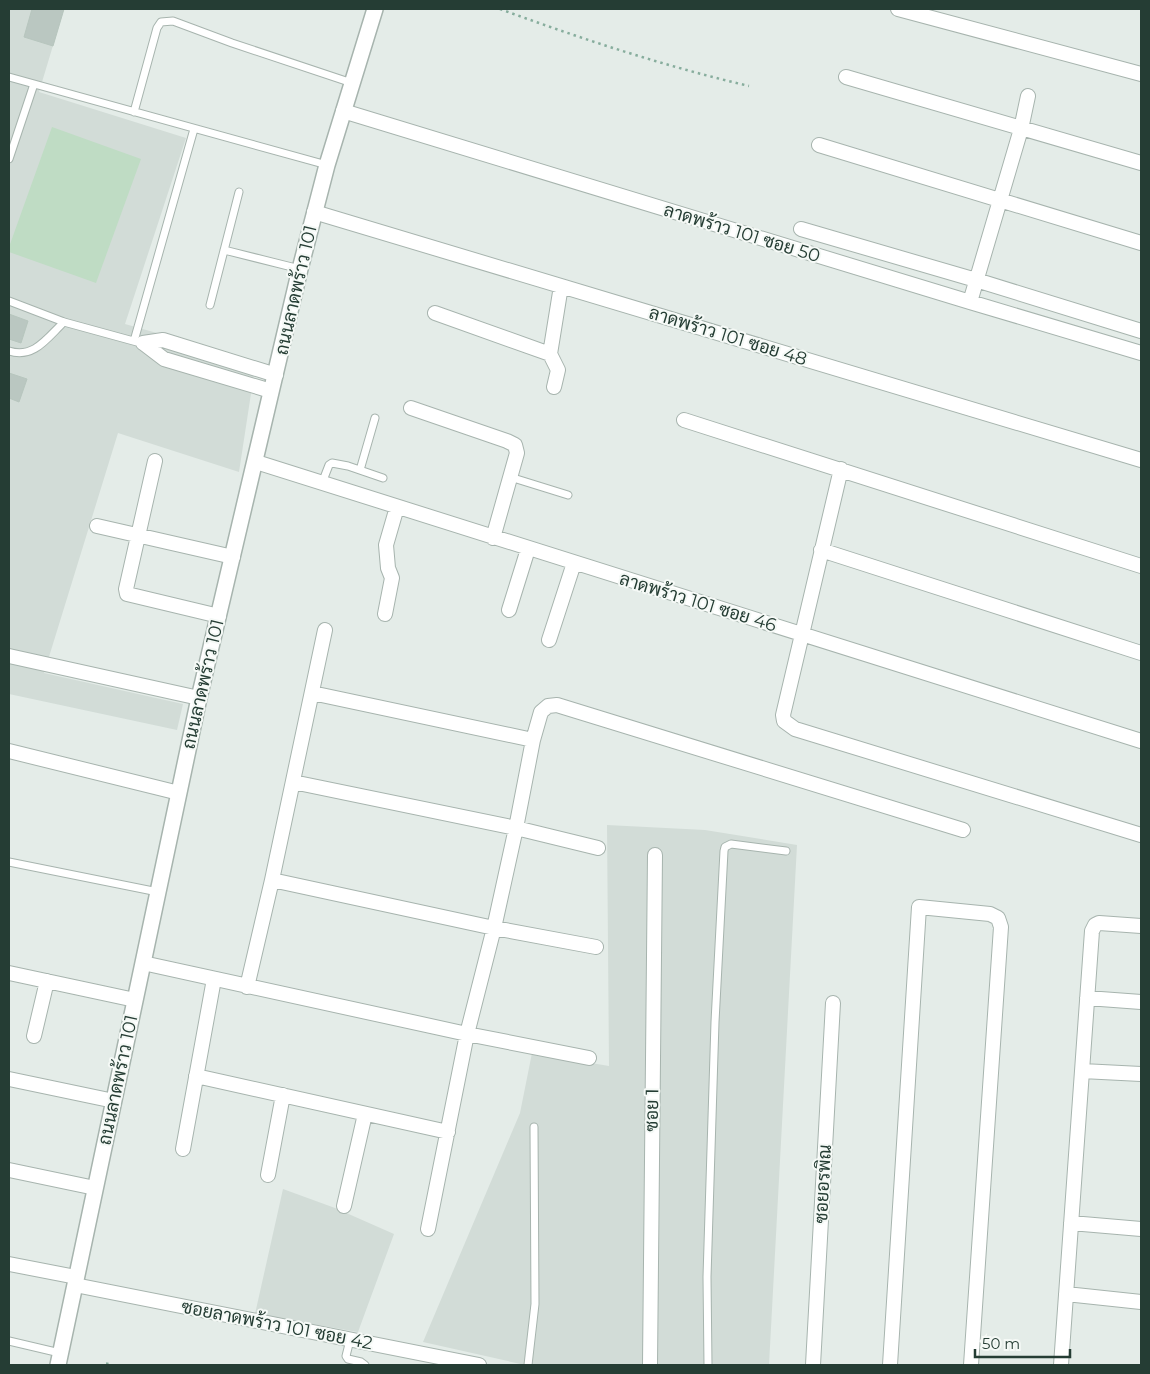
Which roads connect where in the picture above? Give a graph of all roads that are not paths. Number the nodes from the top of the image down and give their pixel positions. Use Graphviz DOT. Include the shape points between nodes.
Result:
graph roads {
  1 [pos="375,9"];
  2 [pos="898,9"];
  3 [pos="1141,74"];
  4 [pos="9,77"];
  5 [pos="846,78"];
  6 [pos="352,83"];
  7 [pos="34,84"];
  8 [pos="1028,96"];
  9 [pos="343,111"];
  10 [pos="134,112"];
  11 [pos="194,129"];
  12 [pos="1021,129"];
  13 [pos="819,145"];
  14 [pos="9,159"];
  15 [pos="1141,163"];
  16 [pos="327,165"];
  17 [pos="239,192"];
  18 [pos="1000,200"];
  19 [pos="314,212"];
  20 [pos="801,230"];
  21 [pos="1141,243"];
  22 [pos="224,250"];
  23 [pos="300,269"];
  24 [pos="976,280"];
  25 [pos="562,286"];
  26 [pos="9,301"];
  27 [pos="970,302"];
  28 [pos="210,305"];
  29 [pos="435,313"];
  30 [pos="64,322"];
  31 [pos="1141,331"];
  32 [pos="138,342"];
  33 [pos="9,351"];
  34 [pos="1141,352"];
  35 [pos="550,354"];
  36 [pos="276,375"];
  37 [pos="554,387"];
  38 [pos="271,391"];
  39 [pos="411,408"];
  40 [pos="375,418"];
  41 [pos="684,420"];
  42 [pos="1141,460"];
  43 [pos="155,461"];
  44 [pos="256,462"];
  45 [pos="841,469"];
  46 [pos="360,470"];
  47 [pos="383,478"];
  48 [pos="510,478"];
  49 [pos="322,484"];
  50 [pos="568,495"];
  51 [pos="398,507"];
  52 [pos="97,526"];
  53 [pos="138,535"];
  54 [pos="493,538"];
  55 [pos="528,549"];
  56 [pos="822,550"];
  57 [pos="233,558"];
  58 [pos="574,563"];
  59 [pos="1141,566"];
  60 [pos="509,610"];
  61 [pos="385,614"];
  62 [pos="219,616"];
  63 [pos="325,630"];
  64 [pos="802,634"];
  65 [pos="549,640"];
  66 [pos="1141,652"];
  67 [pos="9,656"];
  68 [pos="312,693"];
  69 [pos="200,698"];
  70 [pos="533,740"];
  71 [pos="1141,741"];
  72 [pos="9,751"];
  73 [pos="292,782"];
  74 [pos="179,793"];
  75 [pos="516,828"];
  76 [pos="962,830"];
  77 [pos="1141,835"];
  78 [pos="598,848"];
  79 [pos="786,851"];
  80 [pos="655,855"];
  81 [pos="9,862"];
  82 [pos="272,880"];
  83 [pos="158,892"];
  84 [pos="1141,926"];
  85 [pos="494,928"];
  86 [pos="596,947"];
  87 [pos="143,963"];
  88 [pos="9,973"];
  89 [pos="214,979"];
  90 [pos="47,981"];
  91 [pos="247,987"];
  92 [pos="1087,998"];
  93 [pos="135,1000"];
  94 [pos="833,1002"];
  95 [pos="1141,1002"];
  96 [pos="467,1034"];
  97 [pos="34,1036"];
  98 [pos="589,1058"];
  99 [pos="1082,1071"];
  100 [pos="1141,1074"];
  101 [pos="196,1076"];
  102 [pos="9,1079"];
  103 [pos="283,1095"];
  104 [pos="114,1101"];
  105 [pos="364,1114"];
  106 [pos="534,1126"];
  107 [pos="448,1132"];
  108 [pos="183,1148"];
  109 [pos="9,1170"];
  110 [pos="268,1175"];
  111 [pos="95,1188"];
  112 [pos="344,1206"];
  113 [pos="1071,1222"];
  114 [pos="428,1229"];
  115 [pos="1141,1229"];
  116 [pos="9,1264"];
  117 [pos="75,1281"];
  118 [pos="1066,1294"];
  119 [pos="1141,1302"];
  120 [pos="350,1340"];
  121 [pos="9,1341"];
  122 [pos="59,1359"];
  123 [pos="452,1363"];
  124 [pos="365,1365"];
  125 [pos="479,1365"];
  126 [pos="528,1365"];
  127 [pos="650,1365"];
  128 [pos="708,1365"];
  129 [pos="814,1365"];
  130 [pos="890,1365"];
  131 [pos="971,1365"];
  132 [pos="1061,1365"];
  1 -- 6 [label="street, ถนนลาดพร้าว 101"];
  2 -- 3 [label="street"];
  4 -- 7 [label="lane"];
  5 -- 12 [label="street"];
  6 -- 9 [label="street, ถนนลาดพร้าว 101"];
  6 -- 10 [label="lane" via="173,21 161,22"];
  7 -- 10 [label="lane"];
  7 -- 14 [label="lane"];
  8 -- 12 [label="street"];
  9 -- 16 [label="street, ถนนลาดพร้าว 101"];
  9 -- 27 [label="street, ลาดพร้าว 101 ซอย 50"];
  10 -- 11 [label="lane"];
  11 -- 16 [label="lane"];
  11 -- 32 [label="lane"];
  12 -- 15 [label="street"];
  12 -- 18 [label="street"];
  13 -- 18 [label="street"];
  16 -- 19 [label="street, ถนนลาดพร้าว 101"];
  17 -- 22 [label="lane"];
  18 -- 21 [label="street"];
  18 -- 24 [label="street"];
  19 -- 23 [label="street, ถนนลาดพร้าว 101"];
  19 -- 25 [label="street, ลาดพร้าว 101 ซอย 48"];
  20 -- 24 [label="street"];
  22 -- 23 [label="lane"];
  22 -- 28 [label="lane"];
  23 -- 36 [label="street, ถนนลาดพร้าว 101"];
  24 -- 27 [label="street"];
  24 -- 31 [label="street"];
  25 -- 35 [label="street"];
  25 -- 42 [label="street, ลาดพร้าว 101 ซอย 48"];
  26 -- 30 [label="lane"];
  27 -- 34 [label="street, ลาดพร้าว 101 ซอย 50"];
  29 -- 35 [label="street"];
  30 -- 32 [label="lane"];
  30 -- 33 [label="lane" via="33,351 18,354"];
  32 -- 36 [label="street" via="163,340"];
  32 -- 38 [label="street" via="164,359"];
  35 -- 37 [label="street" via="558,370"];
  36 -- 38 [label="street, ถนนลาดพร้าว 101"];
  38 -- 44 [label="street, ถนนลาดพร้าว 101"];
  39 -- 48 [label="street" via="514,444 517,453"];
  40 -- 46 [label="lane"];
  41 -- 45 [label="street"];
  43 -- 53 [label="street"];
  44 -- 49 [label="street, ลาดพร้าว 101 ซอย 46"];
  44 -- 57 [label="street, ถนนลาดพร้าว 101"];
  45 -- 56 [label="street"];
  45 -- 59 [label="street"];
  46 -- 47 [label="lane"];
  46 -- 49 [label="lane" via="332,462"];
  48 -- 50 [label="lane"];
  48 -- 54 [label="street"];
  49 -- 51 [label="street, ลาดพร้าว 101 ซอย 46"];
  51 -- 54 [label="street, ลาดพร้าว 101 ซอย 46"];
  51 -- 61 [label="street" via="386,545 392,578"];
  52 -- 53 [label="street"];
  53 -- 57 [label="street"];
  53 -- 62 [label="street" via="127,594"];
  54 -- 55 [label="street, ลาดพร้าว 101 ซอย 46"];
  55 -- 58 [label="street, ลาดพร้าว 101 ซอย 46"];
  55 -- 60 [label="street"];
  56 -- 64 [label="street"];
  56 -- 66 [label="street"];
  57 -- 62 [label="street, ถนนลาดพร้าว 101"];
  58 -- 64 [label="street, ลาดพร้าว 101 ซอย 46"];
  58 -- 65 [label="street"];
  62 -- 69 [label="street, ถนนลาดพร้าว 101"];
  63 -- 68 [label="street"];
  64 -- 71 [label="street, ลาดพร้าว 101 ซอย 46"];
  64 -- 77 [label="street" via="784,715 784,721 795,729"];
  67 -- 69 [label="street"];
  68 -- 70 [label="street"];
  68 -- 73 [label="street"];
  69 -- 74 [label="street, ถนนลาดพร้าว 101"];
  70 -- 75 [label="street"];
  70 -- 76 [label="street" via="540,712 548,706 557,705"];
  72 -- 74 [label="street"];
  73 -- 75 [label="street"];
  73 -- 82 [label="street"];
  74 -- 83 [label="street, ถนนลาดพร้าว 101"];
  75 -- 78 [label="street"];
  75 -- 85 [label="street"];
  79 -- 128 [label="lane" via="730,844 724,851 707,1267"];
  80 -- 127 [label="street, ซอย 1"];
  81 -- 83 [label="lane"];
  82 -- 85 [label="street"];
  82 -- 91 [label="street"];
  83 -- 87 [label="street, ถนนลาดพร้าว 101"];
  84 -- 92 [label="street" via="1106,923 1095,926"];
  85 -- 86 [label="street"];
  85 -- 96 [label="street"];
  87 -- 89 [label="street"];
  87 -- 93 [label="street, ถนนลาดพร้าว 101"];
  88 -- 90 [label="street"];
  89 -- 91 [label="street"];
  89 -- 101 [label="street"];
  90 -- 93 [label="street"];
  90 -- 97 [label="street"];
  91 -- 96 [label="street"];
  92 -- 95 [label="street"];
  92 -- 99 [label="street"];
  93 -- 104 [label="street, ถนนลาดพร้าว 101"];
  94 -- 129 [label="street, ซอยอรพิณ"];
  96 -- 98 [label="street"];
  96 -- 107 [label="street"];
  99 -- 100 [label="street"];
  99 -- 113 [label="street"];
  101 -- 103 [label="street"];
  101 -- 108 [label="street"];
  102 -- 104 [label="street"];
  103 -- 105 [label="street"];
  103 -- 110 [label="street"];
  104 -- 111 [label="street, ถนนลาดพร้าว 101"];
  105 -- 107 [label="street"];
  105 -- 112 [label="street"];
  106 -- 126 [label="lane" via="535,1304"];
  107 -- 114 [label="street"];
  109 -- 111 [label="street"];
  111 -- 117 [label="street, ถนนลาดพร้าว 101"];
  113 -- 115 [label="street"];
  113 -- 118 [label="street"];
  116 -- 117 [label="street, ซอยลาดพร้าว 101 ซอย 42"];
  117 -- 120 [label="street, ซอยลาดพร้าว 101 ซอย 42"];
  117 -- 122 [label="street, ถนนลาดพร้าว 101"];
  118 -- 119 [label="street"];
  118 -- 132 [label="street"];
  120 -- 123 [label="street, ซอยลาดพร้าว 101 ซอย 42"];
  120 -- 124 [label="lane" via="346,1356"];
  121 -- 122 [label="lane"];
  123 -- 125 [label="street, ซอยลาดพร้าว 101 ซอย 42"];
  130 -- 131 [label="street" via="919,907 990,914 998,918 1001,927"];
}
